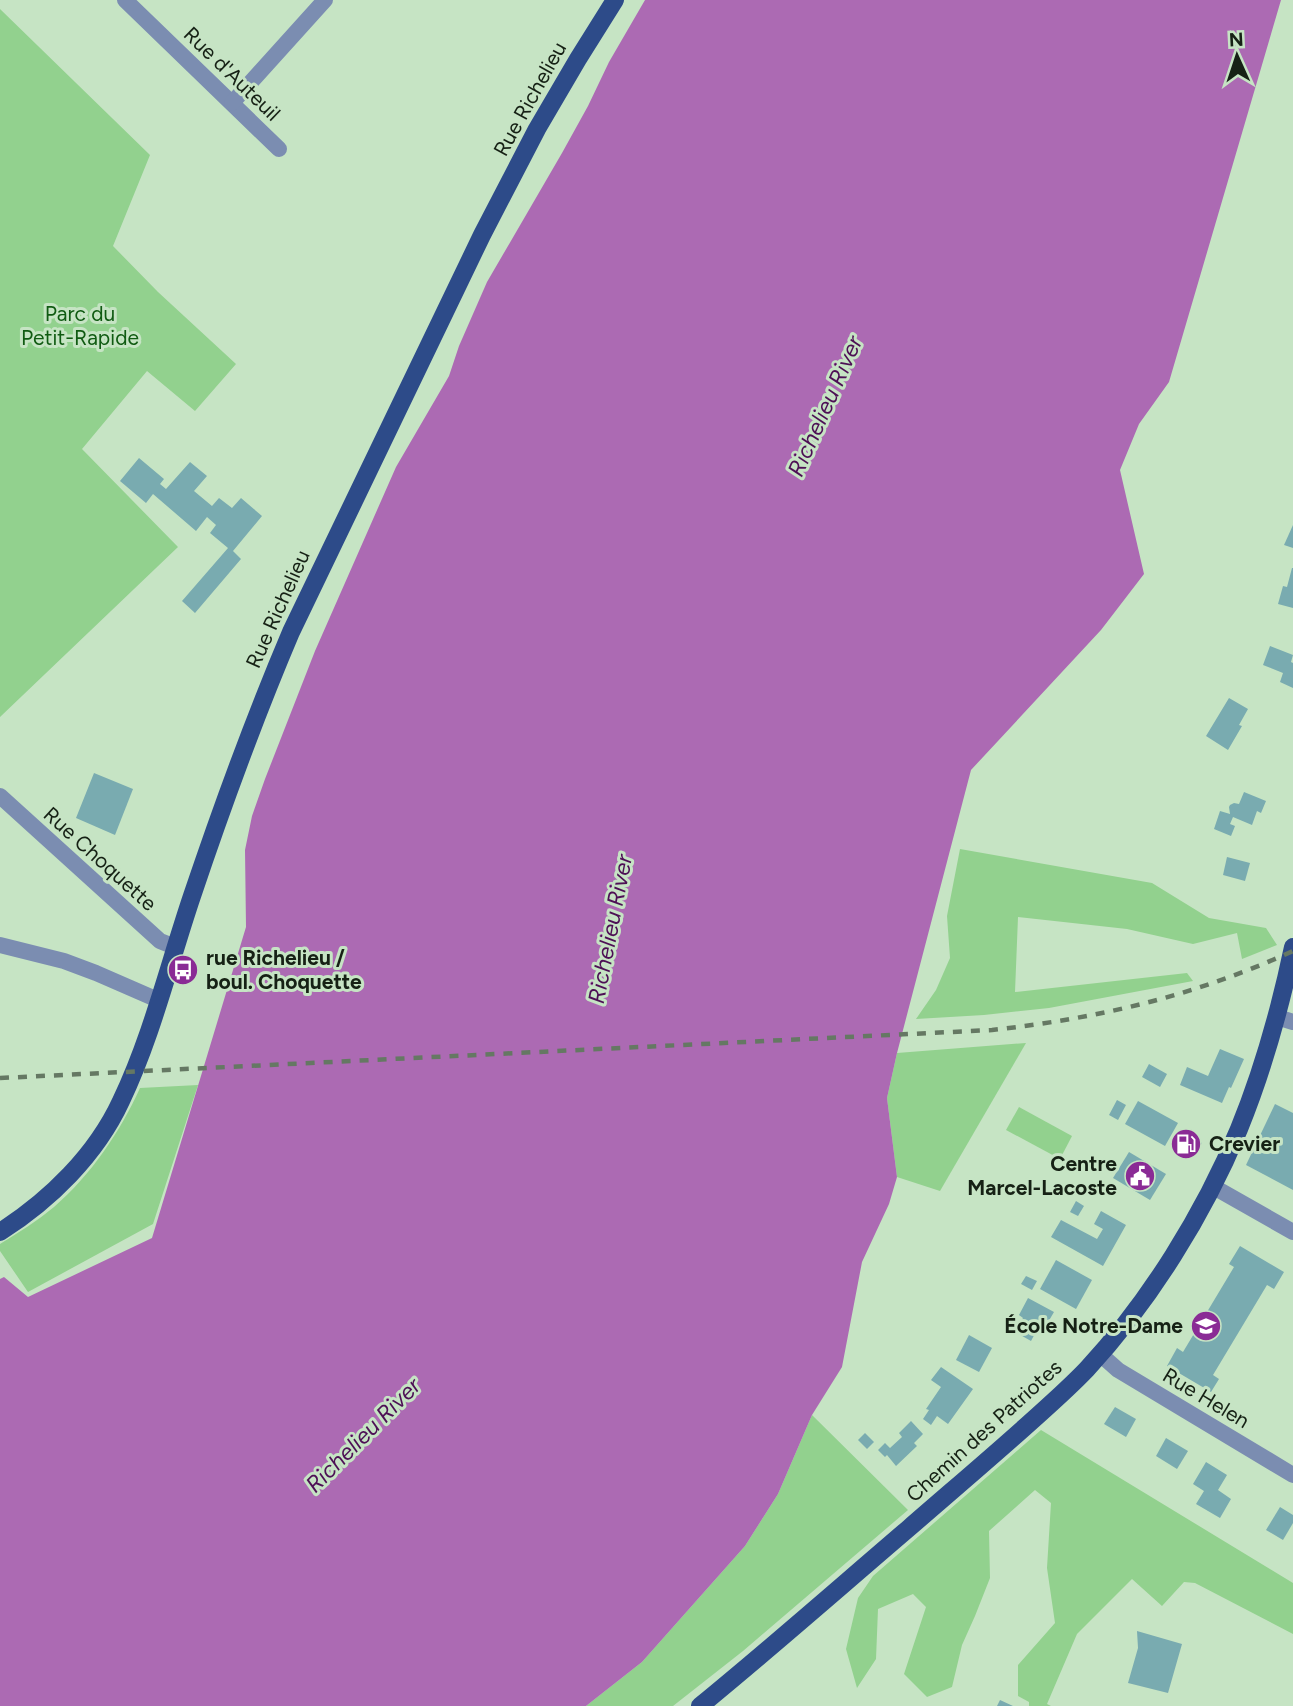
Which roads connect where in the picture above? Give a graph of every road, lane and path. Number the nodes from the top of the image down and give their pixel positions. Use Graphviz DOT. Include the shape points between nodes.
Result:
graph roads {
  1 [pos="125,0"];
  2 [pos="324,0"];
  3 [pos="615,0"];
  4 [pos="232,103"];
  5 [pos="279,149"];
  6 [pos="0,796"];
  7 [pos="0,944"];
  8 [pos="175,947"];
  9 [pos="1293,947"];
  10 [pos="158,1000"];
  11 [pos="1285,1019"];
  12 [pos="1212,1186"];
  13 [pos="0,1232"];
  14 [pos="1293,1232"];
  15 [pos="1100,1354"];
  16 [pos="1293,1475"];
  17 [pos="700,1706"];
  1 -- 4 [label="street, Rue d'Auteuil"];
  2 -- 4 [label="street"];
  3 -- 8 [label="main road, Rue Richelieu" via="542,120 482,235 291,632 243,752"];
  4 -- 5 [label="street, Rue d'Auteuil"];
  6 -- 8 [label="street, Rue Choquette" via="159,941"];
  7 -- 10 [label="street" via="64,961"];
  8 -- 10 [label="main road, Rue Richelieu"];
  9 -- 11 [label="main road, Chemin des Patriotes"];
  10 -- 13 [label="main road, Rue Richelieu" via="110,1122 42,1202"];
  11 -- 12 [label="main road, Chemin des Patriotes"];
  12 -- 14 [label="street"];
  12 -- 15 [label="main road, Chemin des Patriotes" via="1173,1256"];
  15 -- 16 [label="street, Rue Helen" via="1118,1370"];
  15 -- 17 [label="main road, Chemin des Patriotes" via="1005,1445"];
}
